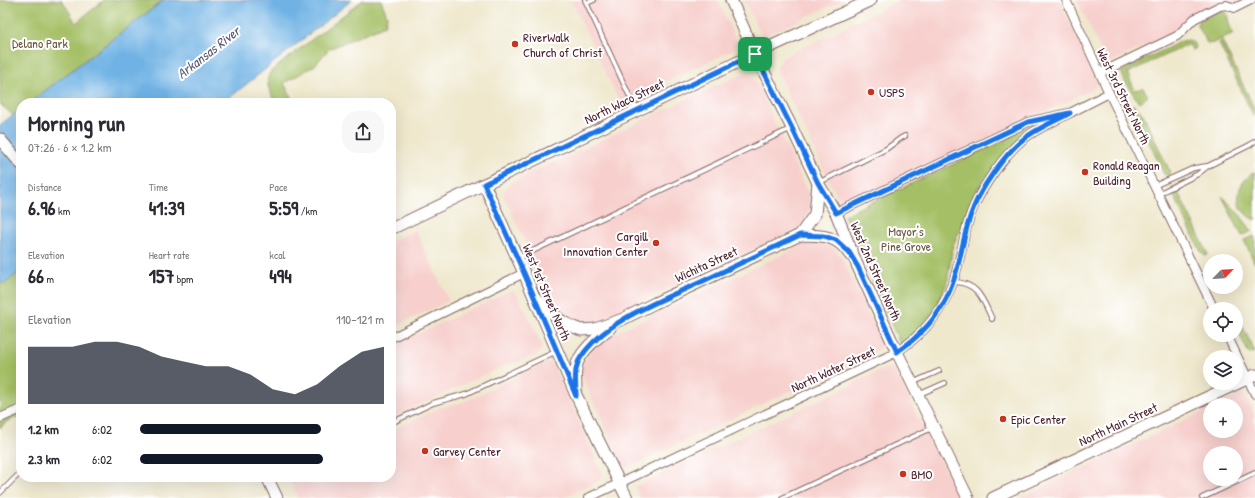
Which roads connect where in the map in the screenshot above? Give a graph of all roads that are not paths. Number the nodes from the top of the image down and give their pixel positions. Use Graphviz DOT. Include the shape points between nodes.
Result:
graph roads {
  1 [pos="594,0"];
  2 [pos="731,0"];
  3 [pos="871,0"];
  4 [pos="1066,0"];
  5 [pos="1251,0"];
  6 [pos="586,2"];
  7 [pos="755,54"];
  8 [pos="1100,73"];
  9 [pos="1109,93"];
  10 [pos="636,111"];
  11 [pos="1070,113"];
  12 [pos="792,128"];
  13 [pos="905,136"];
  14 [pos="0,139"];
  15 [pos="1255,141"];
  16 [pos="1253,145"];
  17 [pos="16,158"];
  18 [pos="1208,166"];
  19 [pos="818,183"];
  20 [pos="484,184"];
  21 [pos="1154,186"];
  22 [pos="1158,194"];
  23 [pos="836,213"];
  24 [pos="396,226"];
  25 [pos="800,235"];
  26 [pos="518,258"];
  27 [pos="858,267"];
  28 [pos="524,273"];
  29 [pos="953,282"];
  30 [pos="535,298"];
  31 [pos="1211,302"];
  32 [pos="623,319"];
  33 [pos="992,319"];
  34 [pos="396,336"];
  35 [pos="1231,342"];
  36 [pos="557,351"];
  37 [pos="897,352"];
  38 [pos="939,371"];
  39 [pos="1251,377"];
  40 [pos="912,383"];
  41 [pos="945,383"];
  42 [pos="1255,394"];
  43 [pos="917,395"];
  44 [pos="576,396"];
  45 [pos="16,411"];
  46 [pos="0,418"];
  47 [pos="396,421"];
  48 [pos="933,428"];
  49 [pos="1255,473"];
  50 [pos="16,477"];
  51 [pos="271,482"];
  52 [pos="619,483"];
  53 [pos="0,493"];
  54 [pos="277,498"];
  55 [pos="588,498"];
  56 [pos="627,498"];
  57 [pos="782,498"];
  58 [pos="968,498"];
  59 [pos="993,498"];
  60 [pos="1202,498"];
  1 -- 6 [label="lane"];
  2 -- 7 [label="street, West 2nd Street North"];
  3 -- 7 [label="street, North Waco Street"];
  4 -- 8 [label="street, West 3rd Street North"];
  5 -- 8 [label="street" via="1235,8 1220,6 1194,19 1177,36"];
  6 -- 10 [label="lane"];
  7 -- 10 [label="street, North Waco Street"];
  7 -- 12 [label="street, West 2nd Street North"];
  8 -- 9 [label="street, West 3rd Street North"];
  9 -- 11 [label="street"];
  9 -- 21 [label="street, West 3rd Street North"];
  10 -- 20 [label="street, North Waco Street"];
  11 -- 23 [label="street" via="1028,122"];
  11 -- 29 [label="street, North Water Street" via="1020,142 991,178 970,217"];
  12 -- 19 [label="street, West 2nd Street North"];
  12 -- 26 [label="lane"];
  13 -- 19 [label="lane" via="886,150"];
  14 -- 17 [label="street"];
  15 -- 16 [label="lane"];
  16 -- 18 [label="lane"];
  18 -- 21 [label="lane" via="1194,168"];
  18 -- 22 [label="lane" via="1198,174"];
  19 -- 23 [label="street, West 2nd Street North"];
  19 -- 25 [label="street" via="815,214"];
  20 -- 24 [label="street, North Waco Street"];
  20 -- 26 [label="street, West 1st Street North"];
  21 -- 22 [label="street, West 3rd Street North"];
  22 -- 31 [label="street, West 3rd Street North"];
  23 -- 27 [label="street, West 2nd Street North"];
  25 -- 27 [label="street" via="824,236 836,240 849,252"];
  25 -- 32 [label="street, Wichita Street"];
  26 -- 28 [label="street, West 1st Street North"];
  27 -- 37 [label="street, West 2nd Street North"];
  28 -- 30 [label="street, West 1st Street North"];
  28 -- 34 [label="street"];
  29 -- 33 [label="lane" via="968,284 975,289"];
  29 -- 37 [label="street, North Water Street" via="938,312 916,337"];
  30 -- 32 [label="street" via="560,320 581,330 595,329"];
  30 -- 36 [label="street, West 1st Street North"];
  32 -- 44 [label="street" via="600,336 580,358 576,368"];
  35 -- 39 [label="street"];
  36 -- 44 [label="street, West 1st Street North"];
  36 -- 47 [label="lane" via="466,394 433,403"];
  37 -- 40 [label="street, West 2nd Street North"];
  37 -- 52 [label="street, North Water Street"];
  38 -- 40 [label="lane"];
  39 -- 42 [label="street"];
  39 -- 59 [label="street, North Main Street"];
  40 -- 43 [label="street, West 2nd Street North"];
  41 -- 43 [label="lane"];
  43 -- 48 [label="street, West 2nd Street North"];
  44 -- 52 [label="street, West 1st Street North"];
  45 -- 46 [label="street"];
  48 -- 57 [label="lane"];
  48 -- 58 [label="street, West 2nd Street North"];
  49 -- 60 [label="lane"];
  50 -- 53 [label="lane"];
  51 -- 54 [label="street"];
  52 -- 55 [label="street, North Water Street"];
  52 -- 56 [label="street, West 1st Street North"];
}
